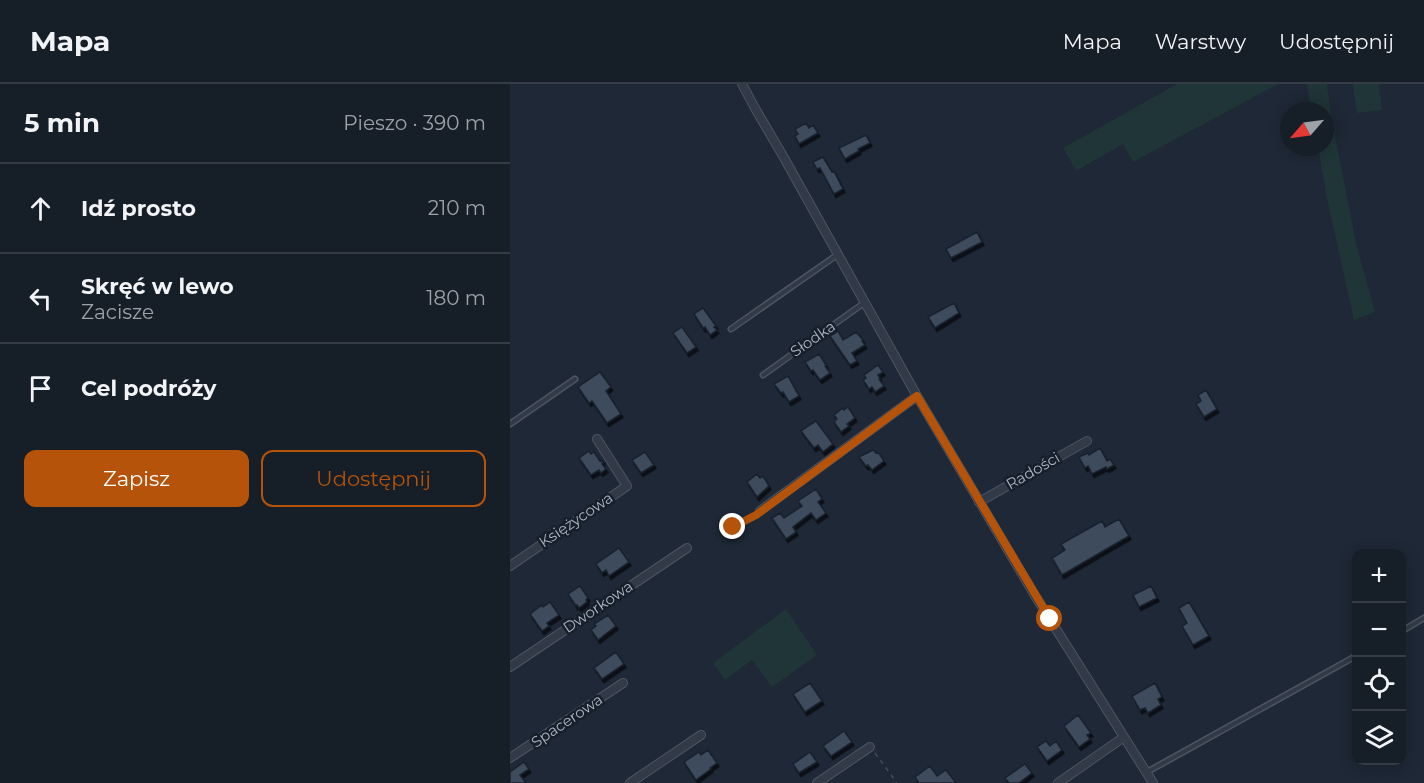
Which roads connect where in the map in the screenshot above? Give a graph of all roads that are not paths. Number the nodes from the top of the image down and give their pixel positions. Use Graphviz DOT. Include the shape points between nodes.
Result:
graph roads {
  1 [pos="742,84"];
  2 [pos="838,255"];
  3 [pos="864,303"];
  4 [pos="731,329"];
  5 [pos="763,375"];
  6 [pos="575,379"];
  7 [pos="917,396"];
  8 [pos="510,424"];
  9 [pos="597,440"];
  10 [pos="1087,441"];
  11 [pos="979,502"];
  12 [pos="760,511"];
  13 [pos="687,548"];
  14 [pos="510,566"];
  15 [pos="1424,618"];
  16 [pos="1406,628"];
  17 [pos="1354,657"];
  18 [pos="510,667"];
  19 [pos="623,683"];
  20 [pos="701,735"];
  21 [pos="1125,739"];
  22 [pos="870,747"];
  23 [pos="510,758"];
  24 [pos="1146,772"];
  25 [pos="630,783"];
  26 [pos="817,783"];
  27 [pos="1058,783"];
  28 [pos="1153,783"];
  1 -- 2 [label="street"];
  2 -- 3 [label="street"];
  2 -- 4 [label="lane"];
  3 -- 5 [label="lane, Słodka"];
  3 -- 7 [label="street"];
  6 -- 8 [label="lane"];
  7 -- 11 [label="street"];
  7 -- 12 [label="street"];
  9 -- 14 [label="street, Księżycowa" via="627,486"];
  10 -- 11 [label="street, Radości"];
  11 -- 21 [label="street"];
  13 -- 18 [label="street, Dworkowa"];
  15 -- 16 [label="lane"];
  17 -- 24 [label="lane"];
  19 -- 23 [label="street, Spacerowa"];
  20 -- 25 [label="street"];
  21 -- 24 [label="street"];
  21 -- 27 [label="street"];
  22 -- 26 [label="street"];
  24 -- 28 [label="street"];
}
